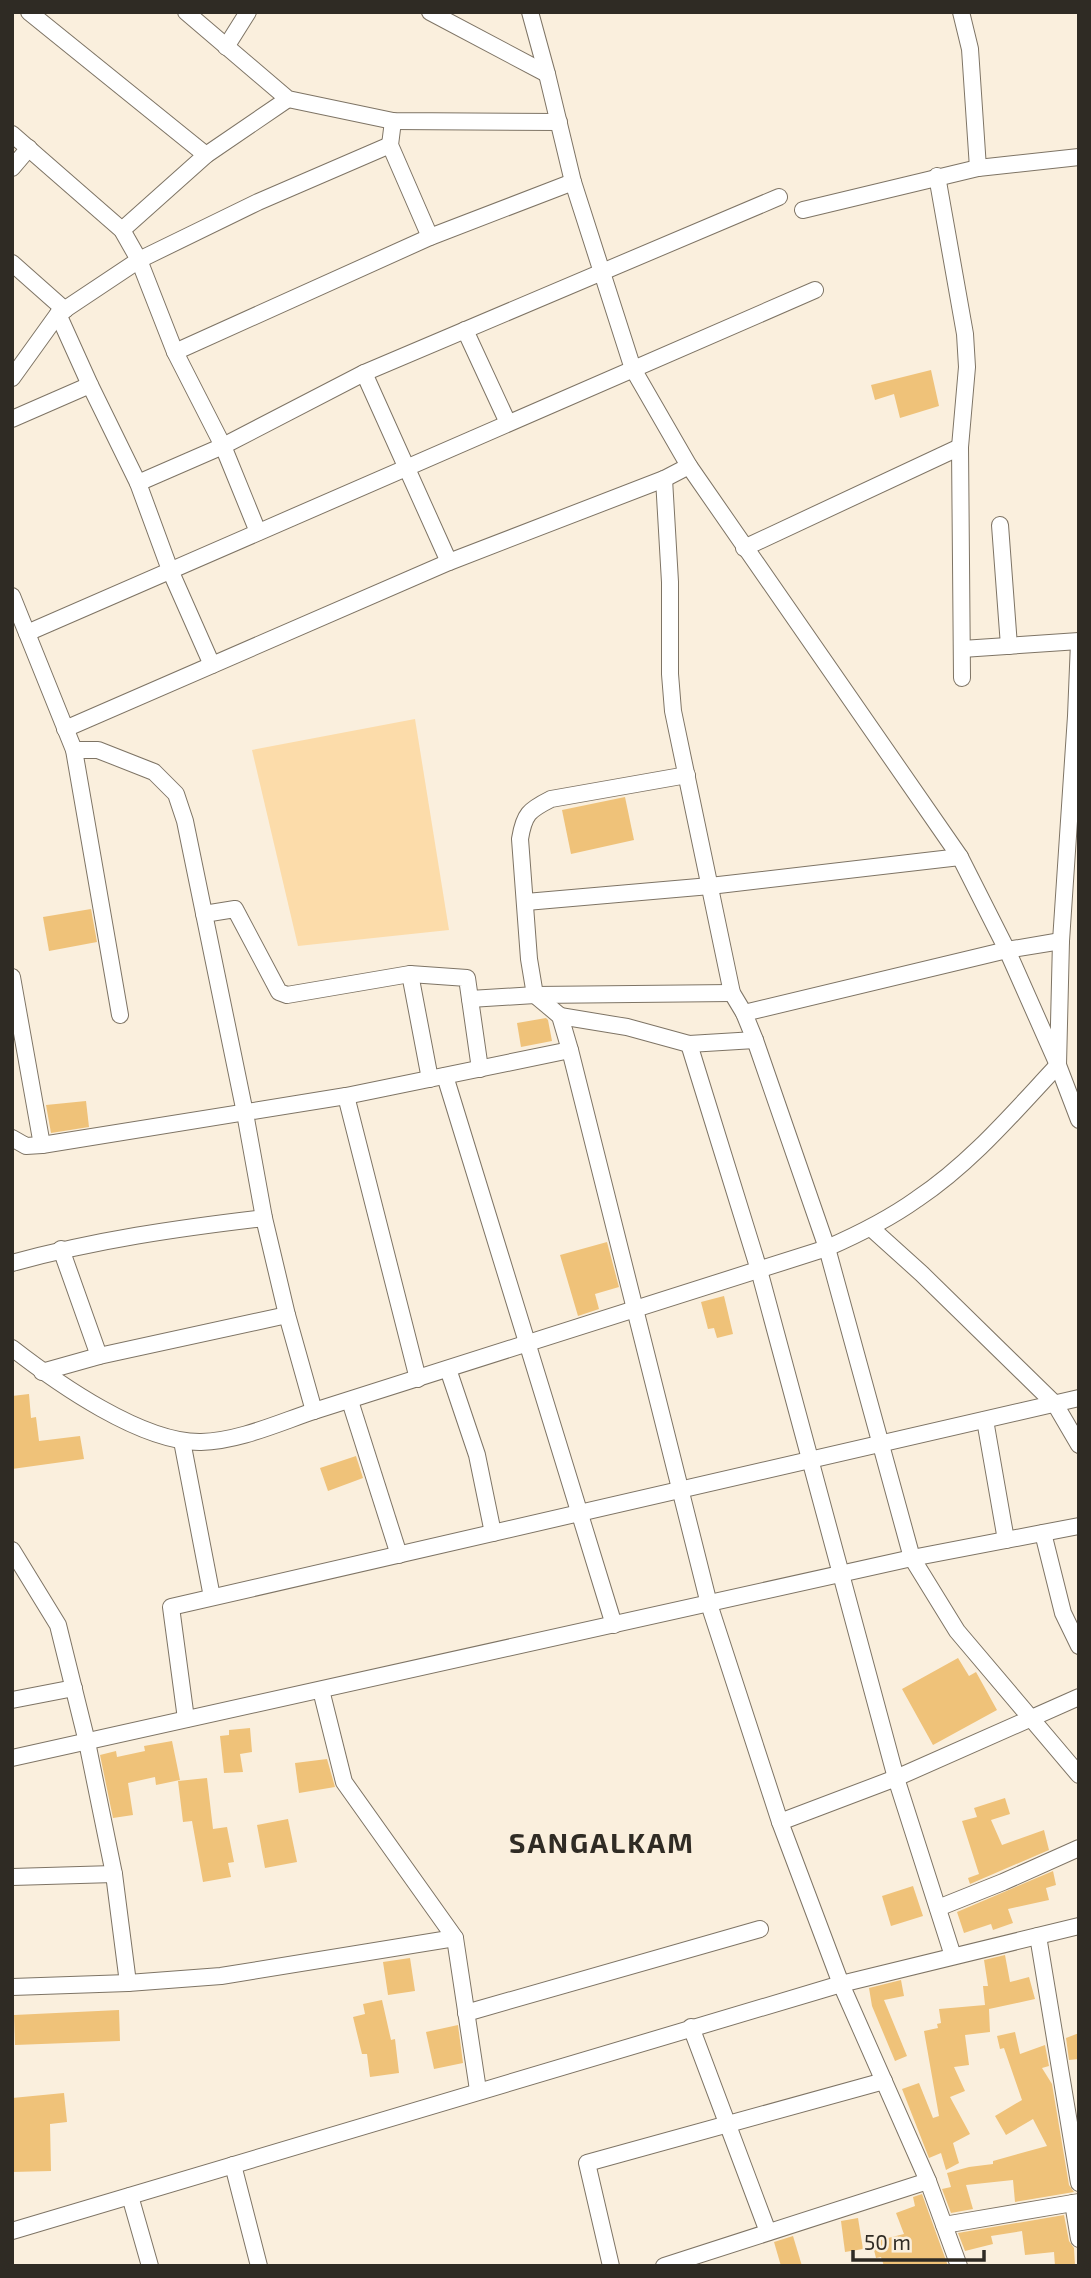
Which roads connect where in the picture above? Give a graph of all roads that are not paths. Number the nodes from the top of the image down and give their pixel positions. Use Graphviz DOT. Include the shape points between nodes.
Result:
graph roads {
  1 [pos="29,12"];
  2 [pos="186,12"];
  3 [pos="248,12"];
  4 [pos="430,12"];
  5 [pos="530,12"];
  6 [pos="961,12"];
  7 [pos="226,47"];
  8 [pos="547,74"];
  9 [pos="288,99"];
  10 [pos="393,121"];
  11 [pos="559,122"];
  12 [pos="12,134"];
  13 [pos="390,145"];
  14 [pos="29,148"];
  15 [pos="206,155"];
  16 [pos="1079,157"];
  17 [pos="12,168"];
  18 [pos="978,168"];
  19 [pos="937,176"];
  20 [pos="573,182"];
  21 [pos="779,197"];
  22 [pos="803,210"];
  23 [pos="122,230"];
  24 [pos="430,237"];
  25 [pos="139,260"];
  26 [pos="12,263"];
  27 [pos="601,272"];
  28 [pos="815,290"];
  29 [pos="62,312"];
  30 [pos="465,330"];
  31 [pos="175,352"];
  32 [pos="633,369"];
  33 [pos="364,373"];
  34 [pos="12,378"];
  35 [pos="90,385"];
  36 [pos="12,419"];
  37 [pos="508,424"];
  38 [pos="223,446"];
  39 [pos="960,447"];
  40 [pos="689,466"];
  41 [pos="407,468"];
  42 [pos="664,479"];
  43 [pos="138,483"];
  44 [pos="1000,525"];
  45 [pos="258,532"];
  46 [pos="744,548"];
  47 [pos="449,562"];
  48 [pos="170,570"];
  49 [pos="12,596"];
  50 [pos="27,632"];
  51 [pos="1079,642"];
  52 [pos="1009,646"];
  53 [pos="962,649"];
  54 [pos="212,665"];
  55 [pos="962,678"];
  56 [pos="1077,716"];
  57 [pos="65,729"];
  58 [pos="74,750"];
  59 [pos="687,775"];
  60 [pos="960,856"];
  61 [pos="710,886"];
  62 [pos="526,902"];
  63 [pos="204,914"];
  64 [pos="1061,941"];
  65 [pos="1007,950"];
  66 [pos="410,974"];
  67 [pos="12,977"];
  68 [pos="733,993"];
  69 [pos="535,995"];
  70 [pos="470,999"];
  71 [pos="744,1013"];
  72 [pos="120,1015"];
  73 [pos="559,1016"];
  74 [pos="755,1040"];
  75 [pos="689,1044"];
  76 [pos="570,1050"];
  77 [pos="1058,1065"];
  78 [pos="480,1069"];
  79 [pos="437,1077"];
  80 [pos="346,1096"];
  81 [pos="245,1113"];
  82 [pos="1079,1120"];
  83 [pos="23,1145"];
  84 [pos="264,1218"];
  85 [pos="871,1228"];
  86 [pos="827,1248"];
  87 [pos="61,1249"];
  88 [pos="12,1263"];
  89 [pos="759,1270"];
  90 [pos="635,1309"];
  91 [pos="287,1315"];
  92 [pos="527,1344"];
  93 [pos="12,1348"];
  94 [pos="99,1356"];
  95 [pos="448,1369"];
  96 [pos="42,1372"];
  97 [pos="418,1379"];
  98 [pos="1079,1398"];
  99 [pos="350,1401"];
  100 [pos="1055,1404"];
  101 [pos="314,1411"];
  102 [pos="985,1420"];
  103 [pos="182,1441"];
  104 [pos="881,1444"];
  105 [pos="1079,1445"];
  106 [pos="810,1460"];
  107 [pos="681,1490"];
  108 [pos="579,1513"];
  109 [pos="1079,1526"];
  110 [pos="493,1533"];
  111 [pos="1044,1533"];
  112 [pos="1006,1540"];
  113 [pos="12,1550"];
  114 [pos="399,1555"];
  115 [pos="912,1558"];
  116 [pos="841,1575"];
  117 [pos="212,1597"];
  118 [pos="709,1604"];
  119 [pos="614,1625"];
  120 [pos="1079,1646"];
  121 [pos="74,1688"];
  122 [pos="321,1690"];
  123 [pos="1079,1697"];
  124 [pos="12,1700"];
  125 [pos="186,1718"];
  126 [pos="1030,1718"];
  127 [pos="87,1742"];
  128 [pos="12,1758"];
  129 [pos="1079,1774"];
  130 [pos="896,1778"];
  131 [pos="780,1822"];
  132 [pos="1079,1848"];
  133 [pos="114,1874"];
  134 [pos="12,1877"];
  135 [pos="938,1908"];
  136 [pos="1079,1926"];
  137 [pos="760,1929"];
  138 [pos="1038,1936"];
  139 [pos="455,1938"];
  140 [pos="953,1956"];
  141 [pos="128,1983"];
  142 [pos="841,1984"];
  143 [pos="12,1987"];
  144 [pos="466,2013"];
  145 [pos="691,2027"];
  146 [pos="884,2081"];
  147 [pos="478,2090"];
  148 [pos="727,2124"];
  149 [pos="233,2165"];
  150 [pos="928,2181"];
  151 [pos="1079,2183"];
  152 [pos="130,2196"];
  153 [pos="1076,2202"];
  154 [pos="944,2225"];
  155 [pos="12,2231"];
  156 [pos="768,2232"];
  157 [pos="1079,2239"];
  158 [pos="150,2266"];
  159 [pos="259,2266"];
  160 [pos="611,2266"];
  161 [pos="664,2266"];
  162 [pos="959,2266"];
  1 -- 15 [label="street"];
  2 -- 7 [label="street"];
  3 -- 7 [label="street"];
  4 -- 8 [label="street"];
  5 -- 8 [label="street"];
  6 -- 18 [label="street" via="970,49"];
  7 -- 9 [label="street"];
  8 -- 11 [label="street"];
  9 -- 10 [label="street"];
  9 -- 15 [label="street"];
  10 -- 11 [label="street"];
  10 -- 13 [label="street"];
  11 -- 20 [label="street"];
  12 -- 14 [label="street"];
  13 -- 24 [label="street"];
  13 -- 25 [label="street"];
  14 -- 17 [label="street"];
  14 -- 23 [label="street"];
  15 -- 23 [label="street"];
  16 -- 18 [label="street"];
  18 -- 19 [label="street"];
  19 -- 22 [label="street"];
  19 -- 39 [label="street" via="965,334"];
  20 -- 24 [label="street"];
  20 -- 27 [label="street"];
  21 -- 27 [label="street"];
  23 -- 25 [label="street"];
  24 -- 31 [label="street"];
  25 -- 29 [label="street"];
  25 -- 31 [label="street"];
  26 -- 29 [label="street"];
  27 -- 30 [label="street"];
  27 -- 32 [label="street"];
  28 -- 32 [label="street"];
  29 -- 34 [label="street"];
  29 -- 35 [label="street"];
  30 -- 33 [label="street"];
  30 -- 37 [label="street"];
  31 -- 38 [label="street"];
  32 -- 37 [label="street"];
  32 -- 40 [label="street"];
  33 -- 38 [label="street"];
  33 -- 41 [label="street"];
  35 -- 36 [label="street"];
  35 -- 43 [label="street"];
  37 -- 41 [label="street"];
  38 -- 43 [label="street"];
  38 -- 45 [label="street"];
  39 -- 46 [label="street"];
  39 -- 53 [label="street"];
  40 -- 42 [label="street"];
  40 -- 46 [label="street"];
  41 -- 45 [label="street"];
  41 -- 47 [label="street"];
  42 -- 47 [label="street"];
  42 -- 59 [label="street" via="672,699"];
  43 -- 48 [label="street"];
  44 -- 52 [label="street"];
  45 -- 48 [label="street"];
  46 -- 60 [label="street"];
  47 -- 54 [label="street"];
  48 -- 50 [label="street"];
  48 -- 54 [label="street"];
  49 -- 50 [label="street"];
  50 -- 57 [label="street"];
  51 -- 52 [label="street"];
  51 -- 56 [label="street"];
  52 -- 53 [label="street"];
  53 -- 55 [label="street"];
  54 -- 57 [label="street"];
  56 -- 64 [label="street"];
  57 -- 58 [label="street"];
  58 -- 63 [label="street" via="98,750 134,762 155,772 176,794"];
  58 -- 72 [label="street"];
  59 -- 61 [label="street"];
  59 -- 62 [label="street" via="551,799 533,808 523,820 520,839"];
  60 -- 61 [label="street"];
  60 -- 65 [label="street"];
  61 -- 62 [label="street"];
  61 -- 68 [label="street"];
  62 -- 69 [label="street"];
  63 -- 66 [label="street" via="235,909 279,992 287,995"];
  63 -- 81 [label="street"];
  64 -- 65 [label="street"];
  64 -- 77 [label="street"];
  65 -- 71 [label="street"];
  65 -- 77 [label="street"];
  66 -- 70 [label="street" via="467,978"];
  66 -- 79 [label="street"];
  67 -- 83 [label="street"];
  68 -- 69 [label="street"];
  68 -- 71 [label="street"];
  69 -- 70 [label="street"];
  69 -- 73 [label="street"];
  70 -- 78 [label="street"];
  71 -- 74 [label="street"];
  73 -- 75 [label="street" via="627,1027"];
  73 -- 76 [label="street"];
  74 -- 75 [label="street"];
  74 -- 86 [label="street"];
  75 -- 89 [label="street"];
  76 -- 78 [label="street"];
  76 -- 90 [label="street"];
  77 -- 82 [label="street"];
  77 -- 85 [label="street" via="976,1151 919,1198"];
  78 -- 79 [label="street"];
  79 -- 80 [label="street"];
  79 -- 92 [label="street"];
  80 -- 81 [label="street"];
  80 -- 97 [label="street"];
  81 -- 83 [label="street"];
  81 -- 84 [label="street"];
  84 -- 87 [label="street"];
  84 -- 91 [label="street"];
  85 -- 86 [label="street"];
  85 -- 100 [label="street"];
  86 -- 89 [label="street"];
  86 -- 104 [label="street"];
  87 -- 88 [label="street"];
  87 -- 94 [label="street"];
  89 -- 90 [label="street"];
  89 -- 106 [label="street"];
  90 -- 92 [label="street"];
  90 -- 107 [label="street"];
  91 -- 94 [label="street"];
  91 -- 101 [label="street"];
  92 -- 95 [label="street"];
  92 -- 108 [label="street"];
  93 -- 96 [label="street"];
  94 -- 96 [label="street"];
  95 -- 97 [label="street"];
  95 -- 110 [label="street" via="477,1455"];
  96 -- 103 [label="street" via="107,1412"];
  97 -- 99 [label="street"];
  98 -- 100 [label="street"];
  99 -- 101 [label="street"];
  99 -- 114 [label="street"];
  100 -- 102 [label="street"];
  100 -- 105 [label="street"];
  101 -- 103 [label="street" via="252,1433"];
  102 -- 104 [label="street"];
  102 -- 112 [label="street"];
  103 -- 117 [label="street"];
  104 -- 106 [label="street"];
  104 -- 115 [label="street"];
  106 -- 107 [label="street"];
  106 -- 116 [label="street"];
  107 -- 108 [label="street"];
  107 -- 118 [label="street"];
  108 -- 110 [label="street"];
  108 -- 119 [label="street"];
  109 -- 111 [label="street"];
  110 -- 114 [label="street"];
  111 -- 112 [label="street"];
  111 -- 120 [label="street" via="1063,1614"];
  112 -- 115 [label="street"];
  113 -- 121 [label="street" via="58,1625"];
  114 -- 117 [label="street"];
  115 -- 116 [label="street"];
  115 -- 126 [label="street" via="957,1631"];
  116 -- 118 [label="street"];
  116 -- 130 [label="street"];
  117 -- 125 [label="street" via="171,1607"];
  118 -- 119 [label="street"];
  118 -- 131 [label="street"];
  119 -- 122 [label="street"];
  121 -- 124 [label="street"];
  121 -- 127 [label="street"];
  122 -- 125 [label="street"];
  122 -- 139 [label="street" via="344,1782"];
  123 -- 126 [label="street"];
  125 -- 127 [label="street"];
  126 -- 129 [label="street"];
  126 -- 130 [label="street"];
  127 -- 128 [label="street"];
  127 -- 133 [label="street"];
  130 -- 131 [label="street"];
  130 -- 135 [label="street"];
  131 -- 142 [label="street"];
  132 -- 135 [label="street"];
  133 -- 134 [label="street"];
  133 -- 141 [label="street"];
  135 -- 140 [label="street"];
  136 -- 138 [label="street"];
  137 -- 144 [label="street"];
  138 -- 140 [label="street"];
  138 -- 151 [label="street"];
  139 -- 141 [label="street" via="221,1976"];
  139 -- 144 [label="street"];
  140 -- 142 [label="street"];
  141 -- 143 [label="street"];
  142 -- 145 [label="street"];
  142 -- 146 [label="street"];
  144 -- 147 [label="street"];
  145 -- 147 [label="street"];
  145 -- 148 [label="street"];
  146 -- 148 [label="street"];
  146 -- 150 [label="street"];
  147 -- 149 [label="street"];
  148 -- 156 [label="street"];
  148 -- 160 [label="street" via="587,2163"];
  149 -- 152 [label="street"];
  149 -- 159 [label="street"];
  150 -- 154 [label="street"];
  150 -- 156 [label="street"];
  152 -- 155 [label="street"];
  152 -- 158 [label="street"];
  153 -- 154 [label="street"];
  153 -- 157 [label="street"];
  154 -- 162 [label="street"];
  156 -- 161 [label="street"];
}
